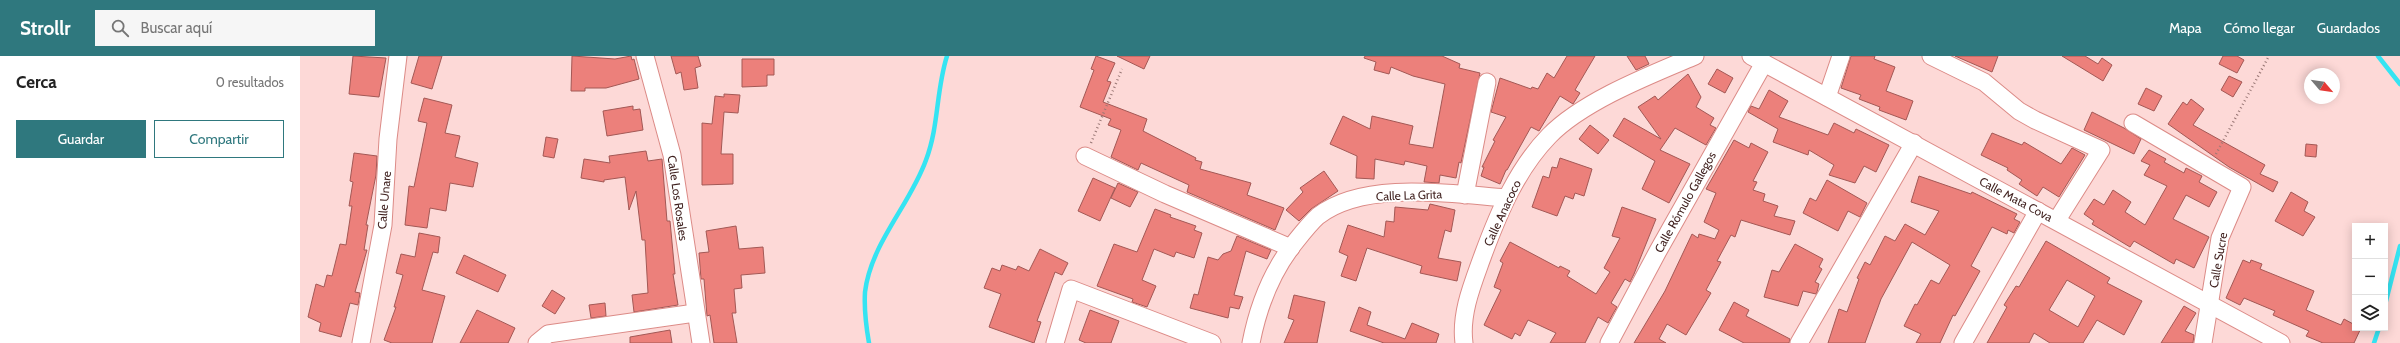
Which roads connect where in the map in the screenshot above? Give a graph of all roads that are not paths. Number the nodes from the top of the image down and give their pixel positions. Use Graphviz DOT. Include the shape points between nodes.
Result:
graph roads {
  1 [pos="398,56"];
  2 [pos="645,56"];
  3 [pos="1695,56"];
  4 [pos="1841,56"];
  5 [pos="1931,56"];
  6 [pos="1758,59"];
  7 [pos="1487,82"];
  8 [pos="1827,96"];
  9 [pos="2133,123"];
  10 [pos="1914,143"];
  11 [pos="1085,156"];
  12 [pos="1465,195"];
  13 [pos="1506,198"];
  14 [pos="2038,211"];
  15 [pos="2057,220"];
  16 [pos="1291,248"];
  17 [pos="2210,304"];
  18 [pos="695,313"];
  19 [pos="361,343"];
  20 [pos="537,343"];
  21 [pos="701,343"];
  22 [pos="1055,343"];
  23 [pos="1212,343"];
  24 [pos="1251,343"];
  25 [pos="1464,343"];
  26 [pos="1609,343"];
  27 [pos="1799,343"];
  28 [pos="1963,343"];
  29 [pos="2203,343"];
  30 [pos="2281,343"];
  1 -- 19 [label="street, Calle Unare" via="388,139 383,225"];
  2 -- 18 [label="street, Calle Los Rosales" via="672,155"];
  3 -- 13 [label="street, Calle Anacoco" via="1618,91 1568,121 1549,136 1536,152"];
  4 -- 8 [label="street"];
  5 -- 15 [label="street" via="1984,82 2019,111 2035,120 2101,150"];
  6 -- 8 [label="street, Calle Mata Cova"];
  6 -- 26 [label="street, Calle Rómulo Gallegos"];
  7 -- 12 [label="street"];
  8 -- 10 [label="street, Calle Mata Cova"];
  9 -- 17 [label="street, Calle Sucre" via="2242,187 2220,238"];
  10 -- 14 [label="street, Calle Mata Cova"];
  10 -- 27 [label="street"];
  11 -- 16 [label="street" via="1165,194"];
  12 -- 13 [label="street, Calle La Grita"];
  12 -- 16 [label="street, Calle La Grita" via="1397,193 1357,198 1318,216"];
  13 -- 25 [label="street, Calle Anacoco" via="1471,287 1463,327"];
  14 -- 15 [label="street, Calle Mata Cova"];
  14 -- 28 [label="street"];
  15 -- 17 [label="street, Calle Mata Cova"];
  16 -- 24 [label="street, Calle La Grita" via="1272,276"];
  17 -- 29 [label="street, Calle Sucre"];
  17 -- 30 [label="street, Calle Mata Cova"];
  18 -- 20 [label="street" via="548,334"];
  18 -- 21 [label="street, Calle Los Rosales"];
  22 -- 23 [label="street" via="1071,289"];
}
